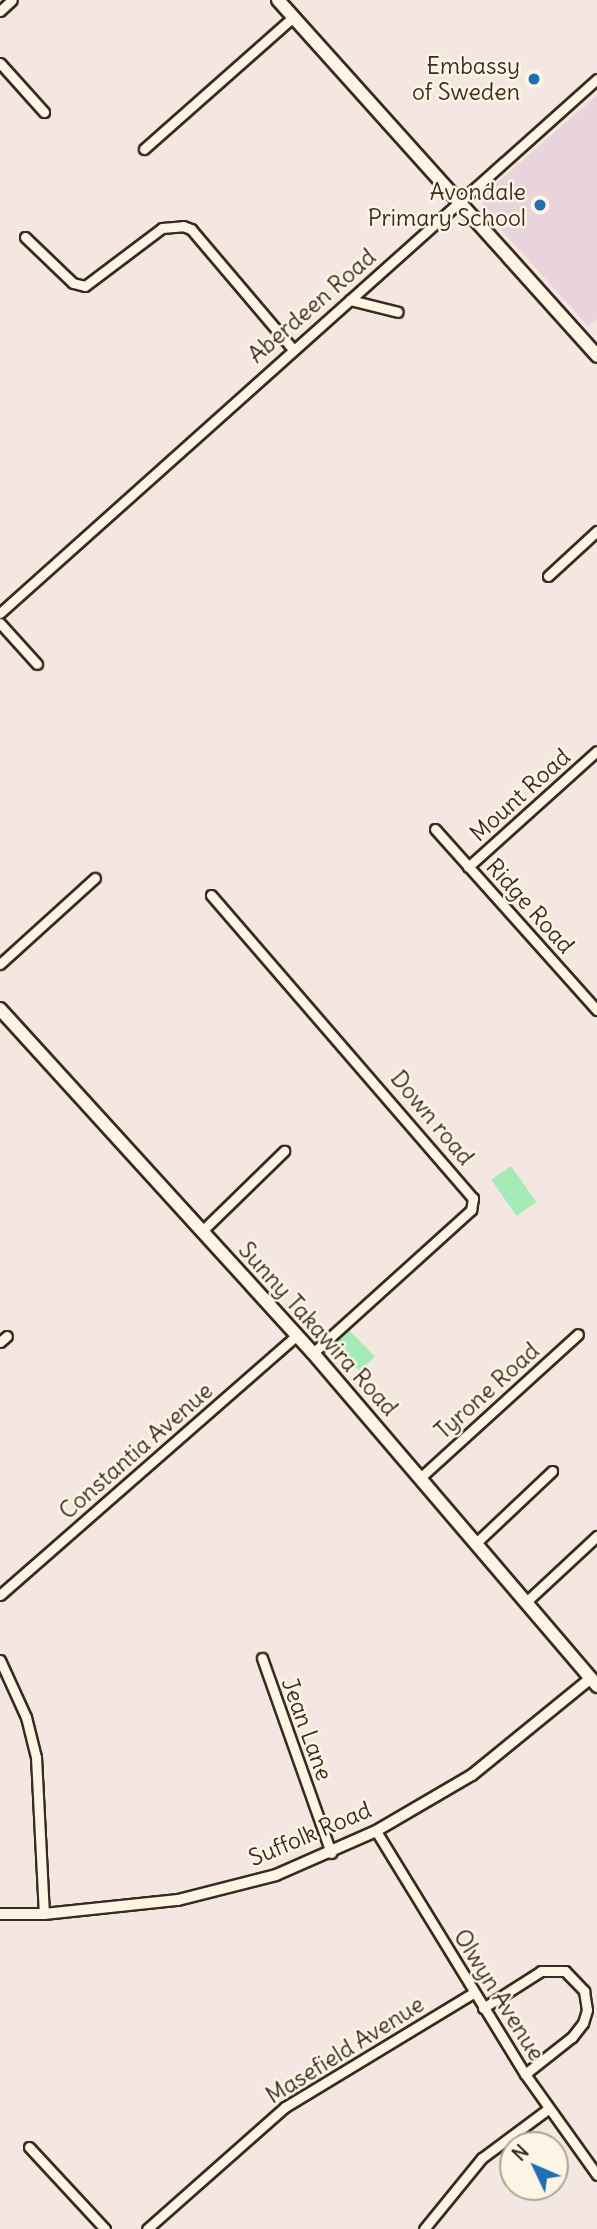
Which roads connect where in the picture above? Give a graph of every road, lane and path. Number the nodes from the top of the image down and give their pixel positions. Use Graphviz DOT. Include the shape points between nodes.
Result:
graph roads {
  1 [pos="12,0"];
  2 [pos="278,0"];
  3 [pos="0,11"];
  4 [pos="293,17"];
  5 [pos="0,63"];
  6 [pos="597,79"];
  7 [pos="44,112"];
  8 [pos="144,149"];
  9 [pos="460,203"];
  10 [pos="25,237"];
  11 [pos="350,300"];
  12 [pos="398,312"];
  13 [pos="292,348"];
  14 [pos="597,356"];
  15 [pos="597,531"];
  16 [pos="548,576"];
  17 [pos="0,613"];
  18 [pos="0,624"];
  19 [pos="37,664"];
  20 [pos="597,751"];
  21 [pos="435,829"];
  22 [pos="468,867"];
  23 [pos="95,878"];
  24 [pos="212,895"];
  25 [pos="0,964"];
  26 [pos="0,1009"];
  27 [pos="597,1010"];
  28 [pos="284,1151"];
  29 [pos="202,1231"];
  30 [pos="578,1334"];
  31 [pos="297,1335"];
  32 [pos="313,1353"];
  33 [pos="552,1471"];
  34 [pos="421,1476"];
  35 [pos="597,1536"];
  36 [pos="478,1541"];
  37 [pos="0,1595"];
  38 [pos="527,1601"];
  39 [pos="262,1658"];
  40 [pos="0,1660"];
  41 [pos="594,1682"];
  42 [pos="376,1830"];
  43 [pos="331,1853"];
  44 [pos="0,1914"];
  45 [pos="44,1914"];
  46 [pos="473,1993"];
  47 [pos="483,2008"];
  48 [pos="525,2074"];
  49 [pos="548,2109"];
  50 [pos="29,2147"];
  51 [pos="597,2175"];
  52 [pos="105,2229"];
  53 [pos="148,2229"];
  54 [pos="424,2229"];
  1 -- 3 [label="street"];
  2 -- 4 [label="main road"];
  4 -- 8 [label="street"];
  4 -- 9 [label="main road"];
  5 -- 7 [label="street"];
  6 -- 9 [label="street, Aberdeen Road"];
  9 -- 11 [label="street, Aberdeen Road"];
  9 -- 14 [label="main road"];
  10 -- 13 [label="street" via="73,283 85,286 162,228 183,226"];
  11 -- 12 [label="street"];
  11 -- 13 [label="street, Aberdeen Road"];
  13 -- 17 [label="street, Aberdeen Road"];
  15 -- 16 [label="street"];
  18 -- 19 [label="street"];
  20 -- 22 [label="street, Mount Road"];
  21 -- 22 [label="street, Ridge Road"];
  22 -- 27 [label="street, Ridge Road"];
  23 -- 25 [label="street"];
  24 -- 32 [label="street, Down road" via="473,1198 471,1210"];
  26 -- 29 [label="main road, Sunny Takawira Road"];
  28 -- 29 [label="street"];
  29 -- 31 [label="main road, Sunny Takawira Road"];
  30 -- 34 [label="street, Tyrone Road"];
  31 -- 32 [label="main road, Sunny Takawira Road"];
  31 -- 37 [label="street, Constantia Avenue"];
  32 -- 34 [label="main road, Sunny Takawira Road"];
  33 -- 36 [label="street"];
  34 -- 36 [label="main road, Sunny Takawira Road"];
  35 -- 38 [label="street"];
  36 -- 38 [label="main road, Sunny Takawira Road"];
  38 -- 41 [label="main road, Sunny Takawira Road"];
  39 -- 43 [label="street, Jean Lane"];
  40 -- 45 [label="street" via="26,1717 36,1757"];
  41 -- 42 [label="street, Suffolk Road" via="497,1758"];
  42 -- 43 [label="street, Suffolk Road"];
  42 -- 46 [label="street, Olwyn Avenue"];
  43 -- 45 [label="street, Suffolk Road" via="276,1875 178,1900"];
  44 -- 45 [label="street, Suffolk Road"];
  46 -- 47 [label="street, Olwyn Avenue"];
  46 -- 53 [label="street, Masefield Avenue" via="285,2107"];
  47 -- 48 [label="street, Olwyn Avenue"];
  47 -- 48 [label="street" via="541,1970 565,1970 584,1991 587,2010 583,2023"];
  48 -- 49 [label="street, Olwyn Avenue"];
  49 -- 51 [label="street, Olwyn Avenue"];
  49 -- 54 [label="street" via="482,2158"];
  50 -- 52 [label="street"];
}
